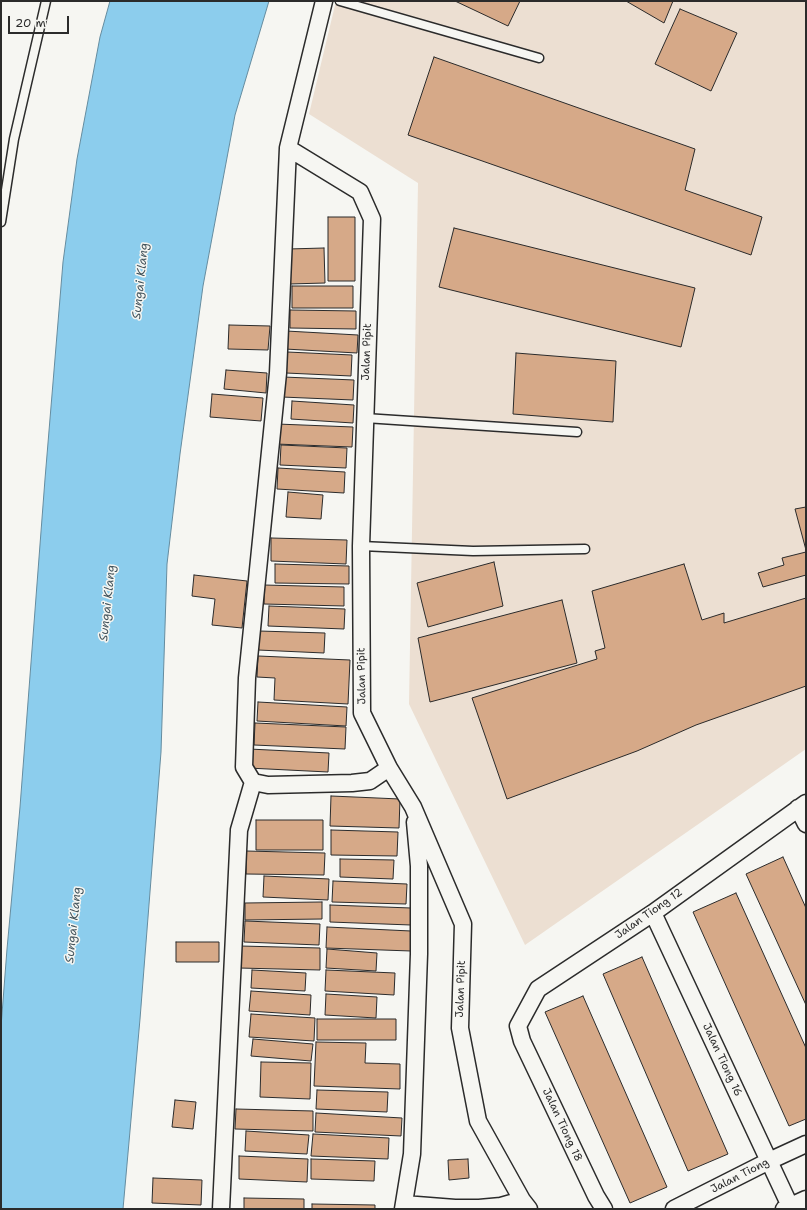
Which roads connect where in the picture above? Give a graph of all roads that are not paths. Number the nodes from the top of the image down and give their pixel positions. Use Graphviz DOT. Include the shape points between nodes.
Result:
graph roads {
  1 [pos="46,1"];
  2 [pos="324,1"];
  3 [pos="340,1"];
  4 [pos="539,58"];
  5 [pos="288,148"];
  6 [pos="1,222"];
  7 [pos="365,418"];
  8 [pos="577,432"];
  9 [pos="361,546"];
  10 [pos="585,549"];
  11 [pos="389,768"];
  12 [pos="253,782"];
  13 [pos="802,806"];
  14 [pos="413,807"];
  15 [pos="806,824"];
  16 [pos="653,913"];
  17 [pos="522,1041"];
  18 [pos="806,1144"];
  19 [pos="769,1161"];
  20 [pos="806,1199"];
  21 [pos="525,1205"];
  22 [pos="404,1207"];
  23 [pos="787,1208"];
  24 [pos="221,1209"];
  25 [pos="604,1209"];
  26 [pos="674,1209"];
  1 -- 6 [label="lane" via="14,139"];
  2 -- 5 [label="street"];
  3 -- 4 [label="lane"];
  5 -- 7 [label="street, Jalan Pipit" via="360,192 372,219"];
  5 -- 12 [label="street" via="278,373 247,678 244,767"];
  7 -- 8 [label="lane"];
  7 -- 9 [label="street, Jalan Pipit"];
  9 -- 10 [label="lane" via="473,551"];
  9 -- 11 [label="street, Jalan Pipit" via="362,713"];
  11 -- 12 [label="street" via="370,780 352,783 268,785"];
  11 -- 14 [label="street, Jalan Pipit"];
  12 -- 24 [label="street" via="239,830"];
  13 -- 15 [label="street"];
  13 -- 16 [label="street, Jalan Tiong 12"];
  14 -- 21 [label="street, Jalan Pipit" via="462,924 460,1028 478,1121"];
  14 -- 22 [label="street" via="419,866 419,954 412,1154"];
  16 -- 17 [label="street, Jalan Tiong 12" via="538,989 518,1026"];
  16 -- 19 [label="street, Jalan Tiong 16"];
  17 -- 25 [label="street, Jalan Tiong 18"];
  18 -- 19 [label="street, Jalan Tiong"];
  19 -- 23 [label="street, Jalan Tiong 16"];
  19 -- 26 [label="street, Jalan Tiong"];
  20 -- 23 [label="street"];
  21 -- 22 [label="street" via="479,1208"];
}
